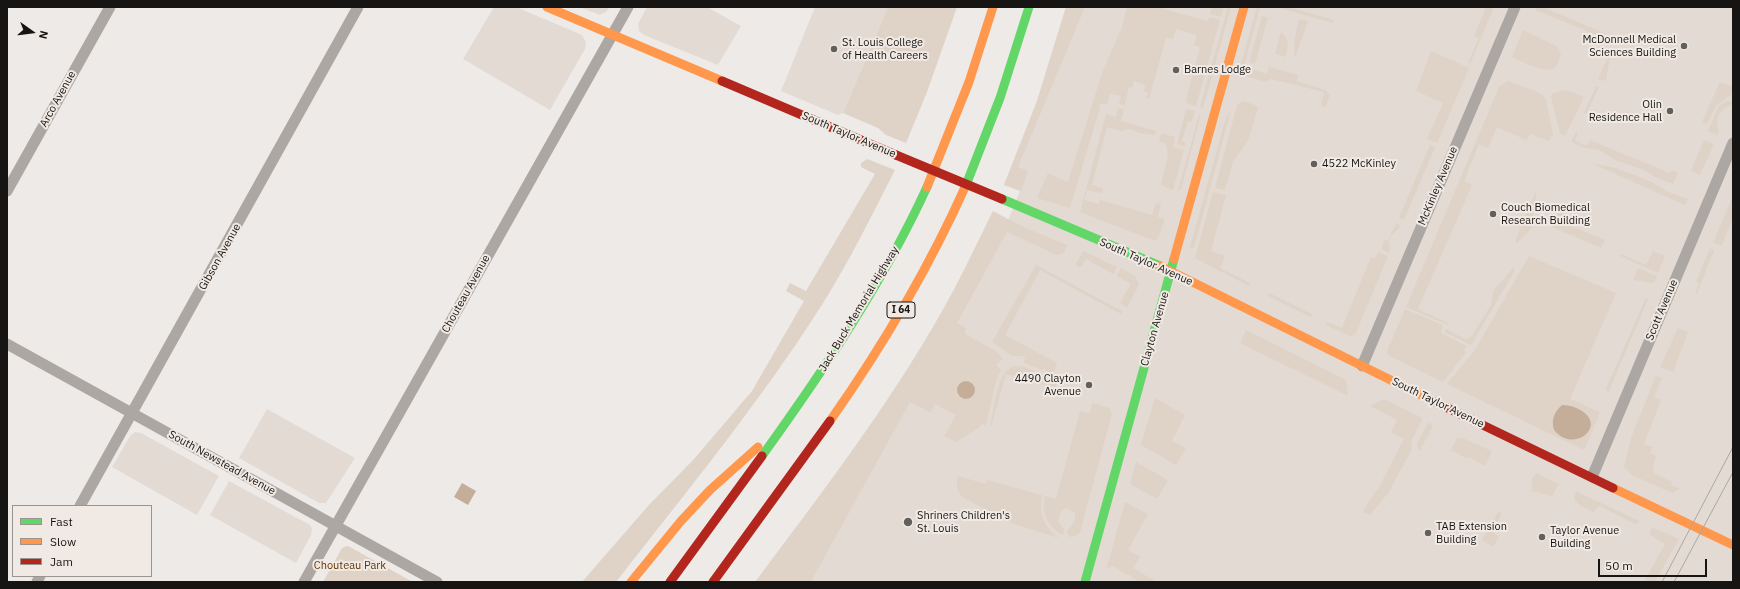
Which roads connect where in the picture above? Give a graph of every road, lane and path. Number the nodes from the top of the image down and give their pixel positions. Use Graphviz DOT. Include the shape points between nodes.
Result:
graph roads {
  1 [pos="110,7"];
  2 [pos="358,7"];
  3 [pos="547,7"];
  4 [pos="628,7"];
  5 [pos="993,7"];
  6 [pos="1029,7"];
  7 [pos="1244,7"];
  8 [pos="1515,7"];
  9 [pos="613,34"];
  10 [pos="1733,143"];
  11 [pos="7,191"];
  12 [pos="1171,272"];
  13 [pos="7,344"];
  14 [pos="1362,366"];
  15 [pos="132,414"];
  16 [pos="783,426"];
  17 [pos="1592,477"];
  18 [pos="81,505"];
  19 [pos="336,525"];
  20 [pos="1733,545"];
  21 [pos="304,582"];
  22 [pos="437,582"];
  23 [pos="631,582"];
  24 [pos="670,582"];
  25 [pos="713,582"];
  26 [pos="1085,582"];
  1 -- 11 [label="street, Arco Avenue"];
  2 -- 15 [label="street, Gibson Avenue"];
  3 -- 9 [label="main road, South Taylor Avenue"];
  4 -- 9 [label="street, Chouteau Avenue"];
  5 -- 16 [label="main road, Jack Buck Memorial Highway" via="941,156 916,207 869,296"];
  6 -- 25 [label="main road, I 64" via="991,123 927,264 879,348"];
  7 -- 12 [label="main road, Clayton Avenue"];
  8 -- 14 [label="street, McKinley Avenue"];
  9 -- 12 [label="main road, South Taylor Avenue, bridge"];
  9 -- 19 [label="street, Chouteau Avenue"];
  10 -- 17 [label="street, Scott Avenue"];
  12 -- 14 [label="main road, South Taylor Avenue"];
  12 -- 26 [label="main road, Clayton Avenue"];
  13 -- 15 [label="street, South Newstead Avenue"];
  14 -- 17 [label="main road, South Taylor Avenue"];
  15 -- 18 [label="street, Gibson Avenue"];
  15 -- 19 [label="street, South Newstead Avenue"];
  16 -- 23 [label="main road" via="710,490"];
  16 -- 24 [label="main road, Jack Buck Memorial Highway"];
  17 -- 20 [label="main road, South Taylor Avenue"];
  19 -- 21 [label="street, Chouteau Avenue"];
  19 -- 22 [label="street, South Newstead Avenue"];
}
